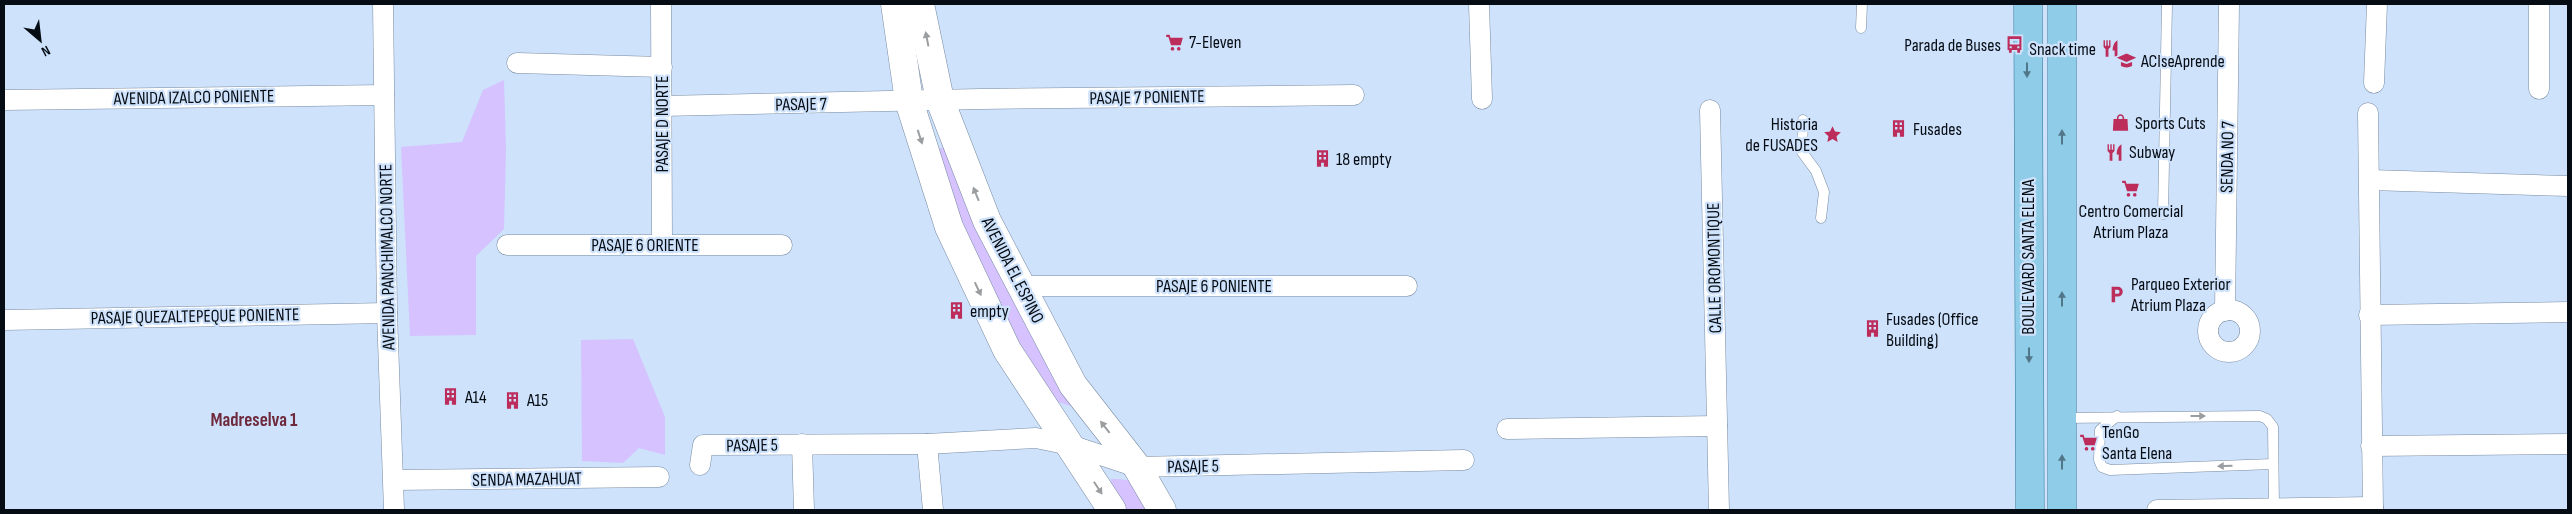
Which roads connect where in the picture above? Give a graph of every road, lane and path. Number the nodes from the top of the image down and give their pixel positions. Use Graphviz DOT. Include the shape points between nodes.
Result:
graph roads {
  1 [pos="383,4"];
  2 [pos="661,4"];
  3 [pos="895,4"];
  4 [pos="920,4"];
  5 [pos="1479,4"];
  6 [pos="1862,4"];
  7 [pos="2028,4"];
  8 [pos="2062,4"];
  9 [pos="2167,4"];
  10 [pos="2229,4"];
  11 [pos="2377,4"];
  12 [pos="2540,4"];
  13 [pos="1861,28"];
  14 [pos="517,63"];
  15 [pos="662,67"];
  16 [pos="2374,83"];
  17 [pos="2539,89"];
  18 [pos="384,95"];
  19 [pos="1354,95"];
  20 [pos="1482,99"];
  21 [pos="4,100"];
  22 [pos="940,100"];
  23 [pos="909,102"];
  24 [pos="663,106"];
  25 [pos="1710,110"];
  26 [pos="2368,113"];
  27 [pos="1803,120"];
  28 [pos="2370,180"];
  29 [pos="2568,186"];
  30 [pos="2163,214"];
  31 [pos="1821,218"];
  32 [pos="662,244"];
  33 [pos="508,245"];
  34 [pos="782,245"];
  35 [pos="1021,286"];
  36 [pos="1408,286"];
  37 [pos="2225,311"];
  38 [pos="2568,312"];
  39 [pos="386,313"];
  40 [pos="2369,315"];
  41 [pos="4,320"];
  42 [pos="2118,416"];
  43 [pos="2062,418"];
  44 [pos="1717,426"];
  45 [pos="1507,429"];
  46 [pos="802,444"];
  47 [pos="927,444"];
  48 [pos="2568,444"];
  49 [pos="1070,445"];
  50 [pos="2371,446"];
  51 [pos="1464,460"];
  52 [pos="2273,464"];
  53 [pos="700,466"];
  54 [pos="1137,467"];
  55 [pos="659,477"];
  56 [pos="394,480"];
  57 [pos="2274,508"];
  58 [pos="2373,509"];
  59 [pos="394,510"];
  60 [pos="804,510"];
  61 [pos="933,510"];
  62 [pos="1112,510"];
  63 [pos="1162,510"];
  64 [pos="1719,510"];
  65 [pos="2030,510"];
  66 [pos="2062,510"];
  67 [pos="2157,510"];
  1 -- 18 [label="street, AVENIDA PANCHIMALCO NORTE"];
  2 -- 15 [label="street, PASAJE D NORTE"];
  3 -- 23 [label="main road"];
  22 -- 4 [label="main road, AVENIDA EL ESPINO, one-way"];
  5 -- 20 [label="street"];
  6 -- 13 [label="lane"];
  7 -- 65 [label="main road, BOULEVARD SANTA ELENA, one-way"];
  43 -- 8 [label="main road, BOULEVARD SANTA ELENA, one-way"];
  9 -- 30 [label="lane"];
  10 -- 37 [label="street, SENDA NO 7"];
  11 -- 16 [label="street"];
  12 -- 17 [label="street"];
  14 -- 15 [label="street"];
  15 -- 24 [label="street, PASAJE D NORTE"];
  18 -- 21 [label="street, AVENIDA IZALCO PONIENTE"];
  18 -- 39 [label="street, AVENIDA PANCHIMALCO NORTE"];
  19 -- 22 [label="street, PASAJE 7 PONIENTE"];
  22 -- 23 [label="street, PASAJE 7"];
  35 -- 22 [label="main road, AVENIDA EL ESPINO, one-way" via="986,220"];
  23 -- 24 [label="street, PASAJE 7"];
  23 -- 49 [label="main road, one-way" via="949,227 1008,350"];
  24 -- 32 [label="street, PASAJE D NORTE"];
  25 -- 44 [label="street, CALLE OROMONTIQUE"];
  26 -- 28 [label="street"];
  27 -- 31 [label="lane" via="1802,152 1816,171 1824,192"];
  28 -- 29 [label="street"];
  28 -- 40 [label="street"];
  32 -- 33 [label="street, PASAJE 6 ORIENTE"];
  32 -- 34 [label="street, PASAJE 6 ORIENTE"];
  35 -- 36 [label="street, PASAJE 6 PONIENTE"];
  54 -- 35 [label="main road, AVENIDA EL ESPINO, one-way" via="1073,385"];
  38 -- 40 [label="street"];
  39 -- 41 [label="street, PASAJE QUEZALTEPEQUE PONIENTE"];
  39 -- 56 [label="street, AVENIDA PANCHIMALCO NORTE"];
  40 -- 50 [label="street"];
  42 -- 43 [label="lane"];
  42 -- 52 [label="lane, one-way" via="2260,416 2273,427"];
  52 -- 42 [label="lane, one-way" via="2110,470 2102,467 2100,460 2100,430"];
  66 -- 43 [label="main road, BOULEVARD SANTA ELENA, one-way"];
  44 -- 45 [label="street"];
  44 -- 64 [label="street, CALLE OROMONTIQUE"];
  46 -- 47 [label="street, PASAJE 5"];
  46 -- 53 [label="street, PASAJE 5" via="703,445"];
  46 -- 60 [label="street, PASAJE 5"];
  47 -- 49 [label="street, PASAJE 5" via="1036,438"];
  47 -- 61 [label="street"];
  48 -- 50 [label="street"];
  49 -- 54 [label="street, PASAJE 5"];
  49 -- 62 [label="main road, one-way"];
  50 -- 58 [label="street"];
  51 -- 54 [label="street, PASAJE 5"];
  52 -- 57 [label="lane"];
  54 -- 63 [label="main road, AVENIDA EL ESPINO"];
  55 -- 56 [label="street, SENDA MAZAHUAT"];
  56 -- 59 [label="street, AVENIDA PANCHIMALCO NORTE"];
  57 -- 58 [label="street"];
  57 -- 67 [label="street"];
}
